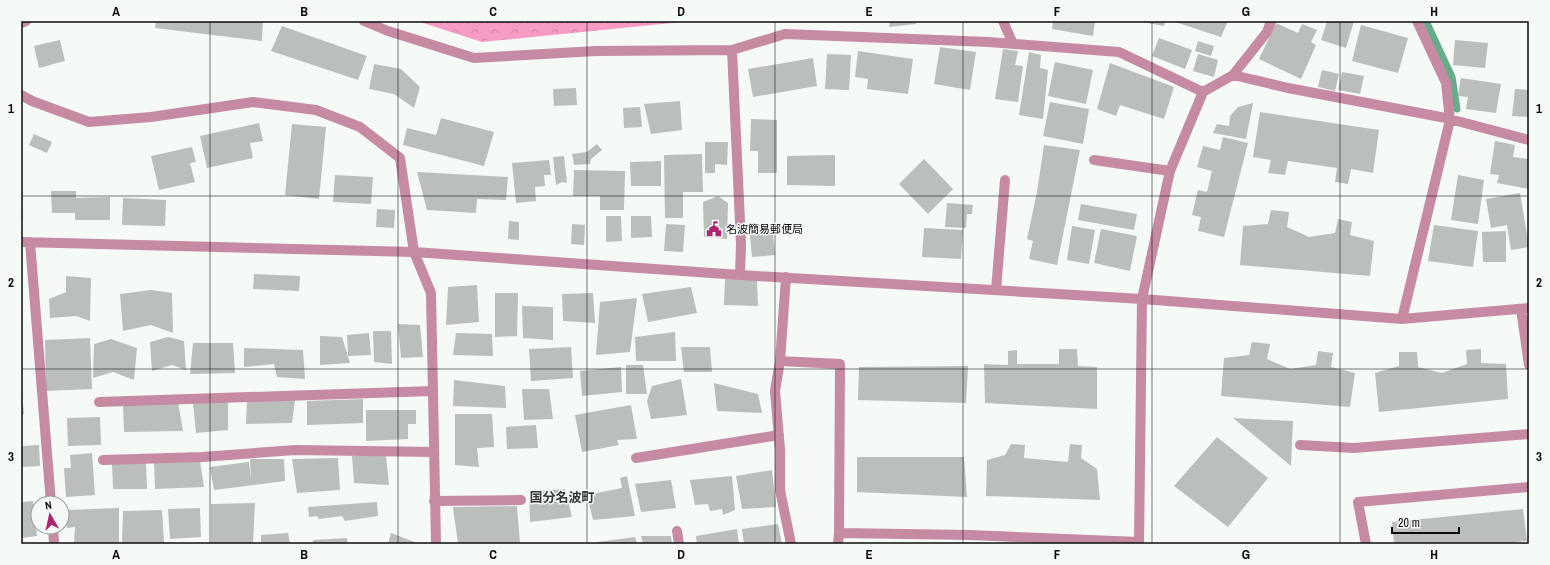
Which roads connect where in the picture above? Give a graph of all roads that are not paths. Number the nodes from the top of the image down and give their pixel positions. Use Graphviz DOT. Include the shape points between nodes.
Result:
graph roads {
  1 [pos="26,21"];
  2 [pos="364,21"];
  3 [pos="1003,21"];
  4 [pos="1271,21"];
  5 [pos="1417,21"];
  6 [pos="21,23"];
  7 [pos="1013,44"];
  8 [pos="732,50"];
  9 [pos="1233,75"];
  10 [pos="1203,92"];
  11 [pos="21,95"];
  12 [pos="1450,120"];
  13 [pos="1529,140"];
  14 [pos="1094,160"];
  15 [pos="1170,171"];
  16 [pos="1005,180"];
  17 [pos="26,242"];
  18 [pos="414,252"];
  19 [pos="740,275"];
  20 [pos="786,277"];
  21 [pos="996,290"];
  22 [pos="1142,299"];
  23 [pos="1525,309"];
  24 [pos="1402,319"];
  25 [pos="780,361"];
  26 [pos="1529,365"];
  27 [pos="432,391"];
  28 [pos="99,402"];
  29 [pos="1529,434"];
  30 [pos="779,435"];
  31 [pos="1300,445"];
  32 [pos="433,452"];
  33 [pos="636,458"];
  34 [pos="103,460"];
  35 [pos="1529,487"];
  36 [pos="50,495"];
  37 [pos="521,500"];
  38 [pos="434,501"];
  39 [pos="677,531"];
  40 [pos="839,533"];
  41 [pos="1083,542"];
  42 [pos="1139,543"];
  43 [pos="436,544"];
  44 [pos="679,544"];
  45 [pos="791,544"];
  46 [pos="838,544"];
  47 [pos="1366,544"];
  1 -- 6 [label="street"];
  2 -- 8 [label="street" via="474,58 596,51"];
  3 -- 7 [label="street"];
  4 -- 9 [label="street" via="1267,32"];
  5 -- 12 [label="street" via="1446,83"];
  7 -- 8 [label="street" via="785,34"];
  7 -- 10 [label="street" via="1119,52"];
  8 -- 19 [label="street" via="741,244"];
  9 -- 10 [label="street"];
  9 -- 12 [label="street"];
  10 -- 15 [label="street"];
  11 -- 18 [label="street" via="89,122 151,117 253,102 316,110 360,127 400,158"];
  12 -- 13 [label="street"];
  12 -- 24 [label="street"];
  14 -- 15 [label="street"];
  15 -- 22 [label="street"];
  16 -- 21 [label="street"];
  17 -- 18 [label="street"];
  17 -- 36 [label="street"];
  18 -- 19 [label="street"];
  18 -- 27 [label="street" via="431,294"];
  19 -- 20 [label="street"];
  20 -- 21 [label="street"];
  20 -- 25 [label="street"];
  21 -- 22 [label="street"];
  22 -- 24 [label="street"];
  22 -- 42 [label="street"];
  23 -- 24 [label="street"];
  23 -- 26 [label="street"];
  25 -- 30 [label="street" via="776,391"];
  25 -- 40 [label="street" via="840,364"];
  27 -- 28 [label="street"];
  27 -- 32 [label="street"];
  29 -- 31 [label="street" via="1354,448"];
  30 -- 33 [label="street"];
  30 -- 45 [label="street" via="780,490"];
  32 -- 34 [label="street" via="295,450 202,457"];
  32 -- 38 [label="street"];
  35 -- 47 [label="street" via="1358,502"];
  37 -- 38 [label="street"];
  38 -- 43 [label="street"];
  39 -- 44 [label="street"];
  40 -- 41 [label="street" via="970,535"];
  40 -- 46 [label="street"];
  41 -- 42 [label="street"];
}
